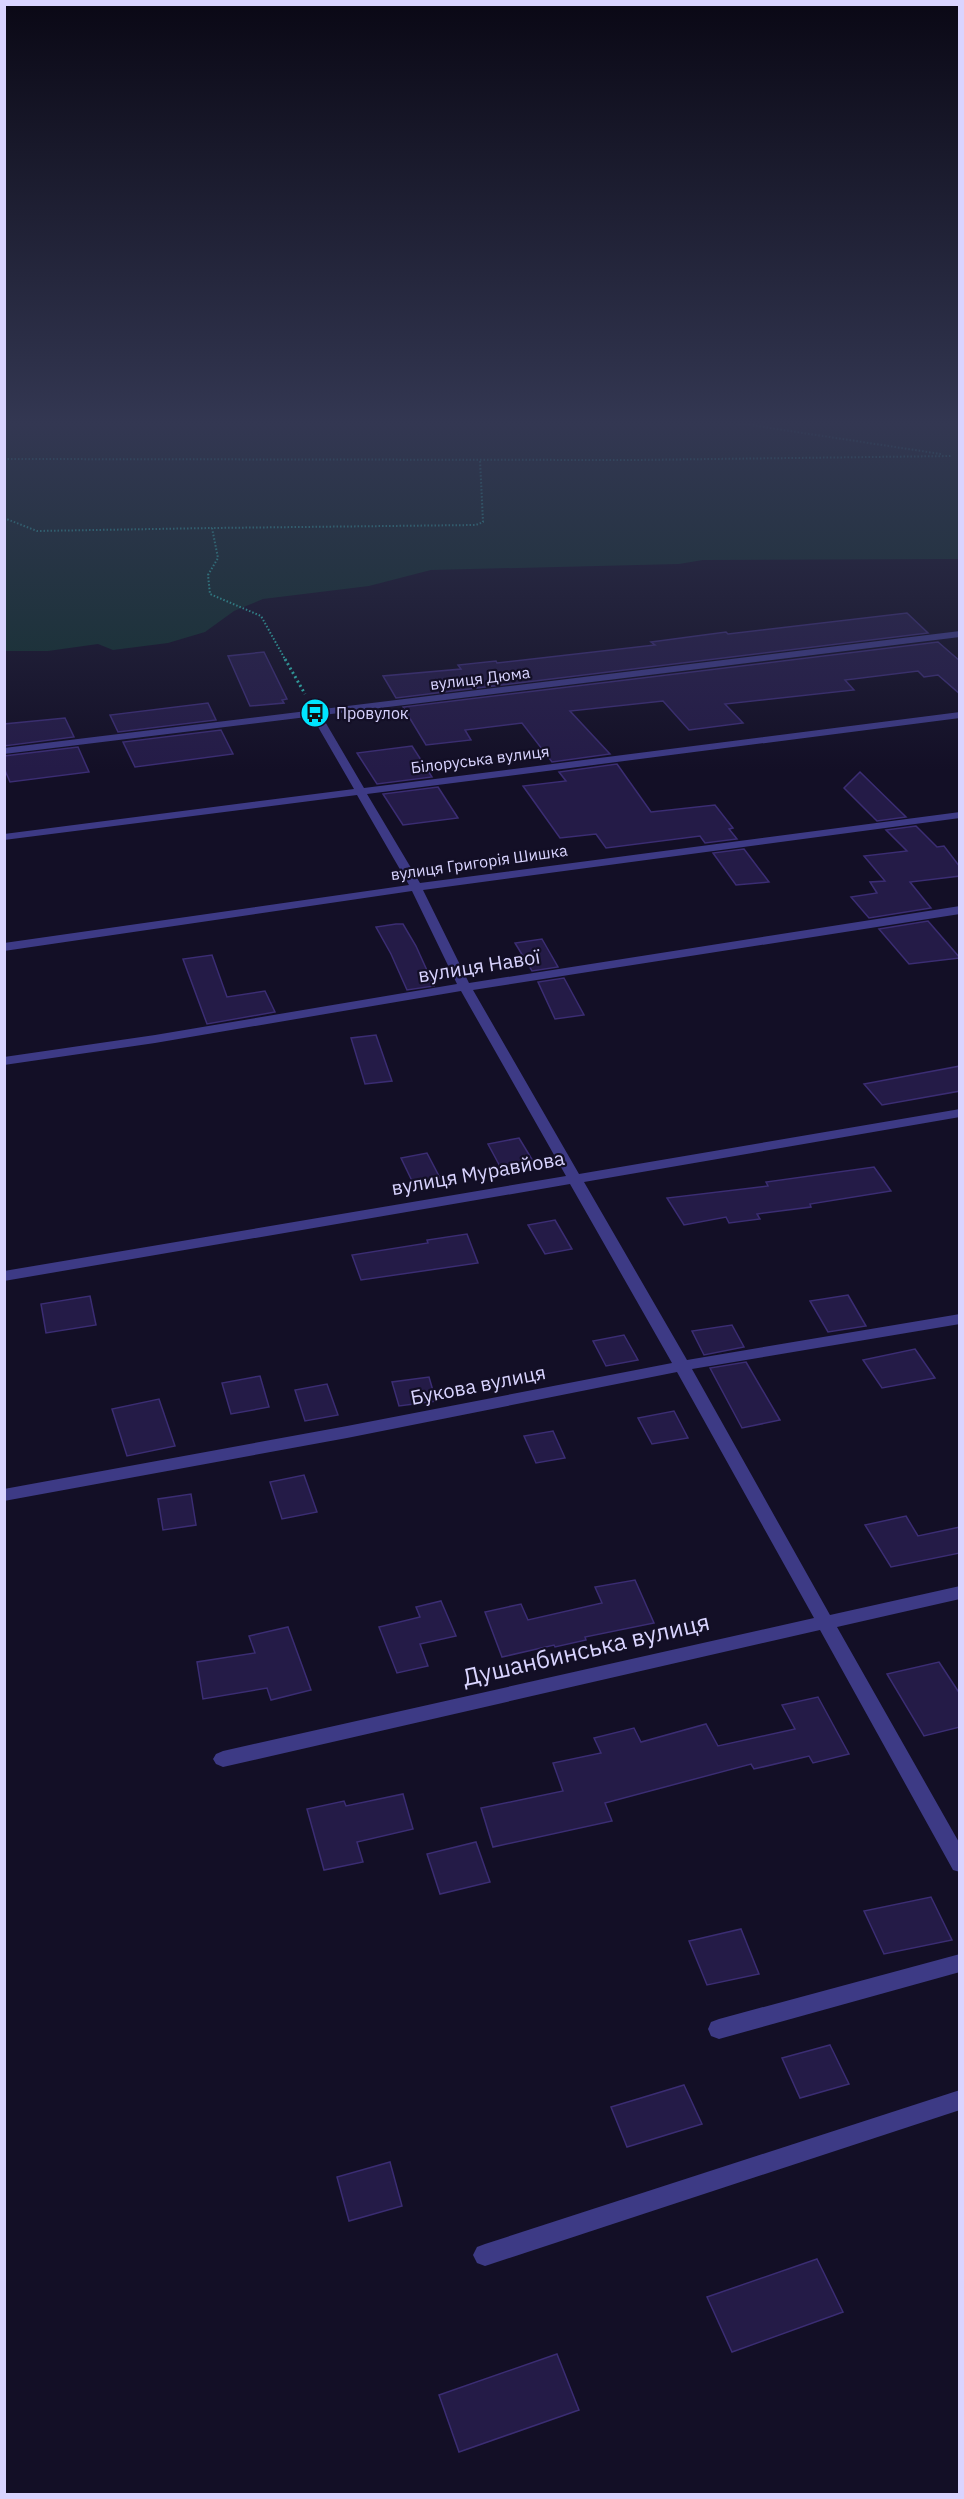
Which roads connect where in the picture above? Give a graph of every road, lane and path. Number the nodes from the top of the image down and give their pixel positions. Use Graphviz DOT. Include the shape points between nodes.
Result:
graph roads {
  1 [pos="214,537"];
  2 [pos="960,634"];
  3 [pos="315,713"];
  4 [pos="960,715"];
  5 [pos="4,751"];
  6 [pos="361,791"];
  7 [pos="960,815"];
  8 [pos="4,837"];
  9 [pos="416,887"];
  10 [pos="960,910"];
  11 [pos="4,947"];
  12 [pos="465,987"];
  13 [pos="4,1061"];
  14 [pos="960,1113"];
  15 [pos="575,1178"];
  16 [pos="4,1276"];
  17 [pos="960,1319"];
  18 [pos="682,1366"];
  19 [pos="4,1495"];
  20 [pos="960,1592"];
  21 [pos="823,1622"];
  22 [pos="224,1759"];
  23 [pos="960,1864"];
  24 [pos="960,1963"];
  25 [pos="719,2029"];
  26 [pos="960,2100"];
  27 [pos="485,2255"];
  1 -- 3 [label="path" via="218,558 207,575 210,594 261,616"];
  2 -- 3 [label="street, вулиця Дюма"];
  3 -- 5 [label="street, вулиця Дюма"];
  3 -- 6 [label="street"];
  4 -- 6 [label="street, Білоруська вулиця"];
  6 -- 8 [label="street, Білоруська вулиця"];
  6 -- 9 [label="street"];
  7 -- 9 [label="street, вулиця Григорія Шишка"];
  9 -- 11 [label="street, вулиця Григорія Шишка"];
  9 -- 12 [label="street"];
  10 -- 12 [label="street, вулиця Навої"];
  12 -- 13 [label="street, вулиця Навої"];
  12 -- 15 [label="street"];
  14 -- 15 [label="street, вулиця Муравйова"];
  15 -- 16 [label="street, вулиця Муравйова"];
  15 -- 18 [label="street"];
  17 -- 18 [label="street, Букова вулиця"];
  18 -- 19 [label="street, Букова вулиця"];
  18 -- 21 [label="street"];
  20 -- 21 [label="street, Душанбинська вулиця"];
  21 -- 22 [label="street, Душанбинська вулиця"];
  21 -- 23 [label="street"];
  24 -- 25 [label="street"];
  26 -- 27 [label="street"];
}
